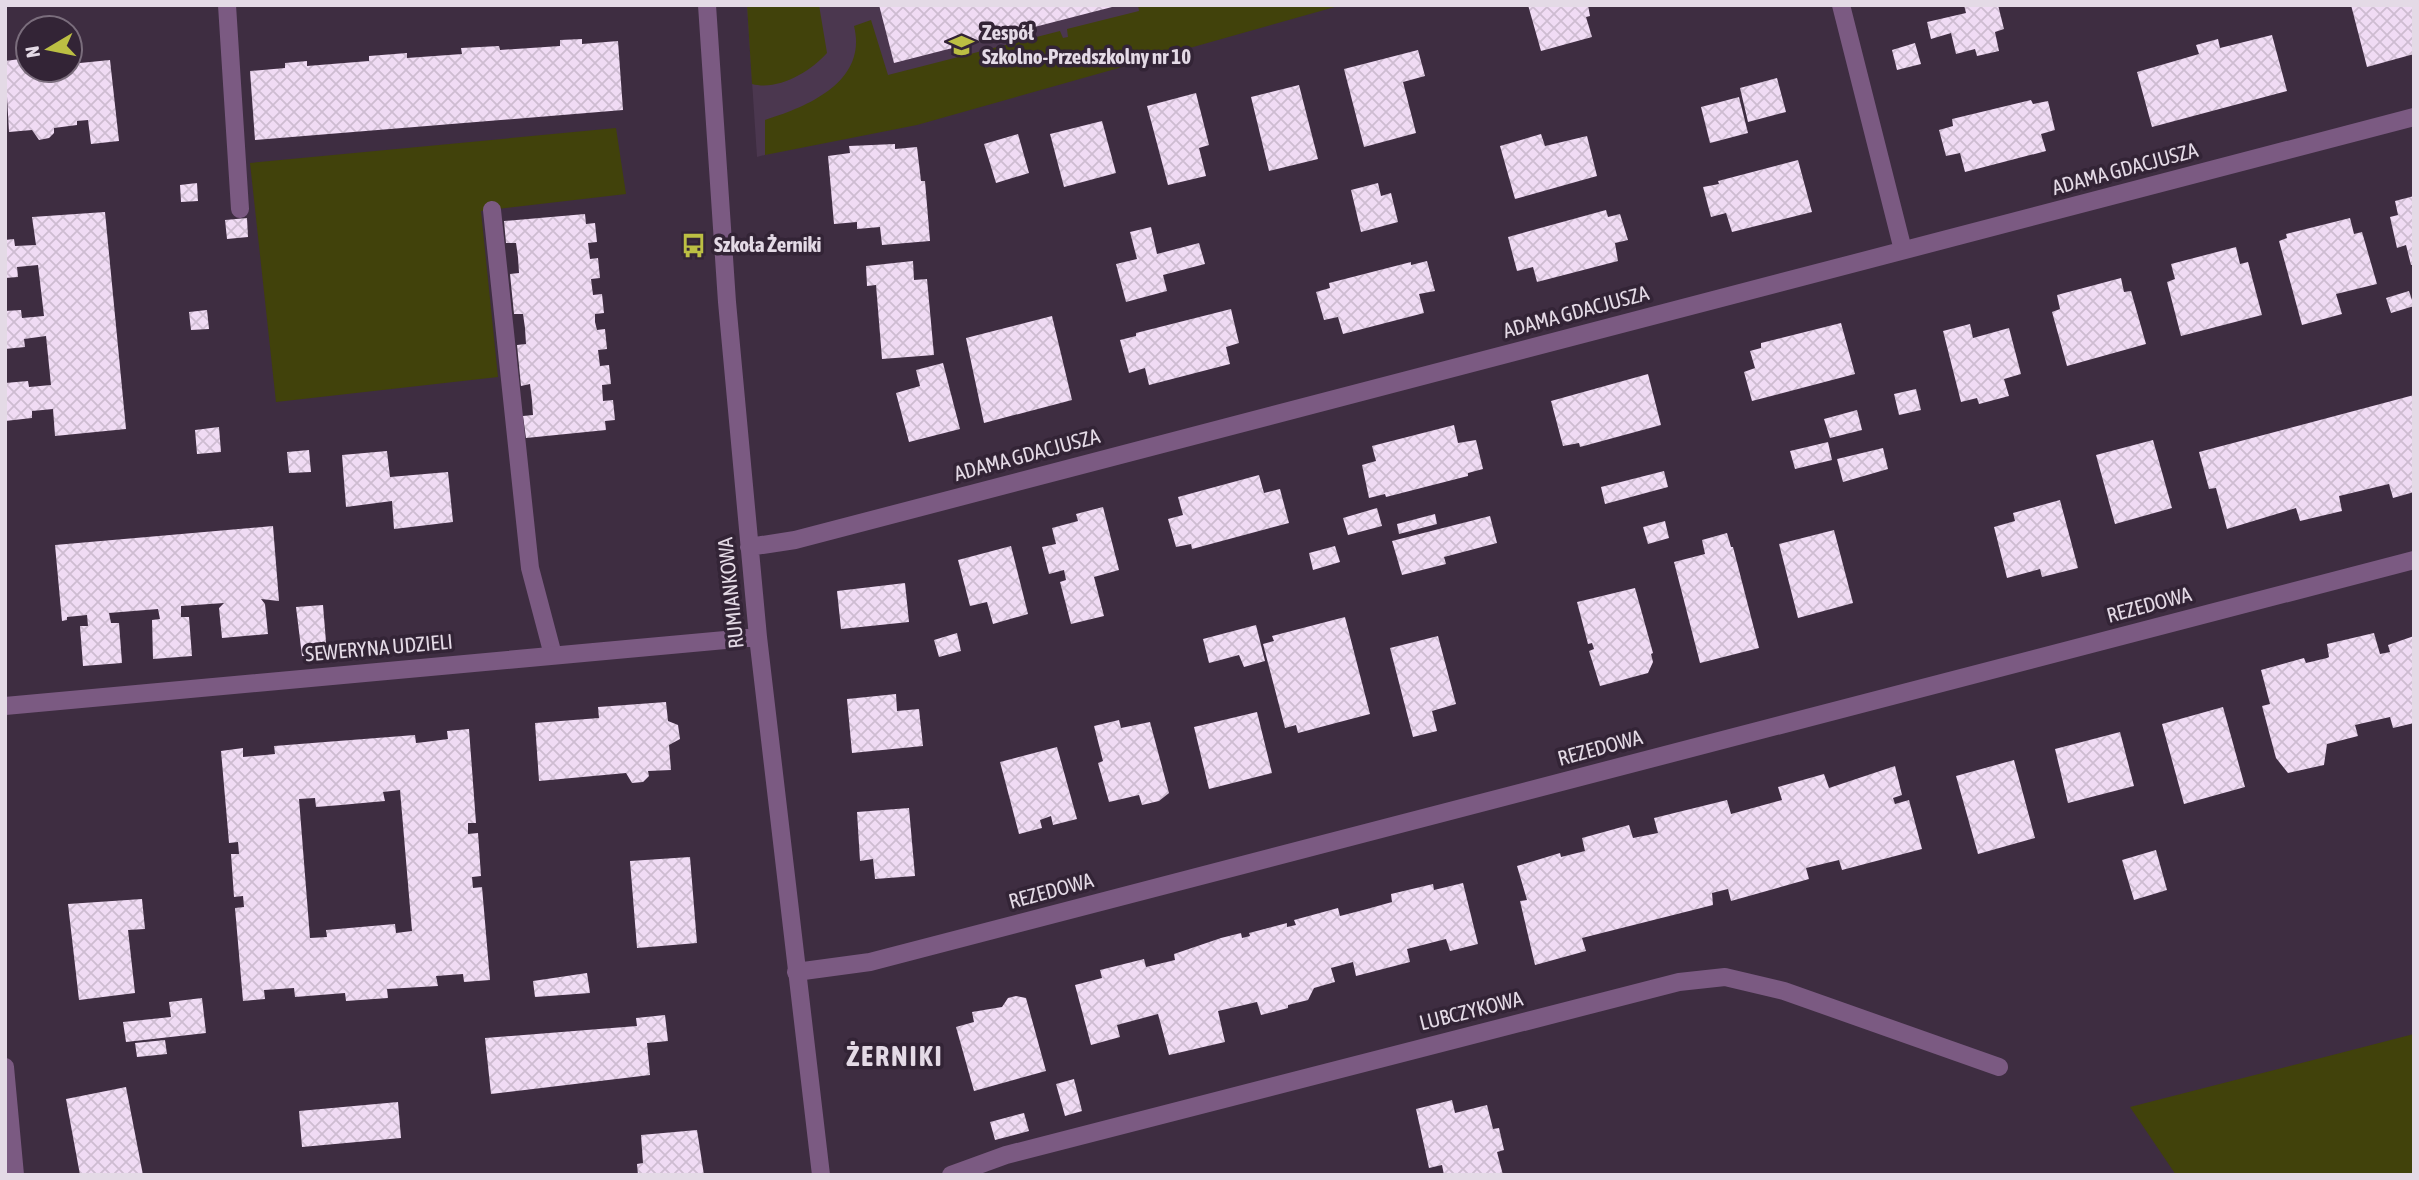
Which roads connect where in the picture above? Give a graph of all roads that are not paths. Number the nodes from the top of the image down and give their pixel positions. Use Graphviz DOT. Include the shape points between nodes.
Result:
graph roads {
  1 [pos="227,5"];
  2 [pos="707,5"];
  3 [pos="1841,5"];
  4 [pos="2414,117"];
  5 [pos="240,209"];
  6 [pos="492,210"];
  7 [pos="1903,250"];
  8 [pos="749,547"];
  9 [pos="2414,560"];
  10 [pos="758,637"];
  11 [pos="554,655"];
  12 [pos="5,706"];
  13 [pos="796,972"];
  14 [pos="5,1067"];
  15 [pos="1999,1067"];
  16 [pos="6,1087"];
  17 [pos="15,1175"];
  18 [pos="821,1175"];
  19 [pos="951,1175"];
  1 -- 5 [label="street"];
  2 -- 8 [label="street, RUMIANKOWA"];
  3 -- 7 [label="street"];
  4 -- 7 [label="street, ADAMA GDACJUSZA"];
  6 -- 11 [label="street" via="530,569"];
  7 -- 8 [label="street, ADAMA GDACJUSZA" via="795,540"];
  8 -- 10 [label="street, RUMIANKOWA"];
  9 -- 13 [label="street, REZEDOWA" via="870,962"];
  10 -- 11 [label="street, SEWERYNA UDZIELI"];
  10 -- 13 [label="street, RUMIANKOWA"];
  11 -- 12 [label="street, SEWERYNA UDZIELI"];
  13 -- 18 [label="street, RUMIANKOWA"];
  14 -- 16 [label="street"];
  15 -- 19 [label="street, LUBCZYKOWA" via="1784,991 1725,977 1679,982 1020,1151"];
  16 -- 17 [label="street"];
}
